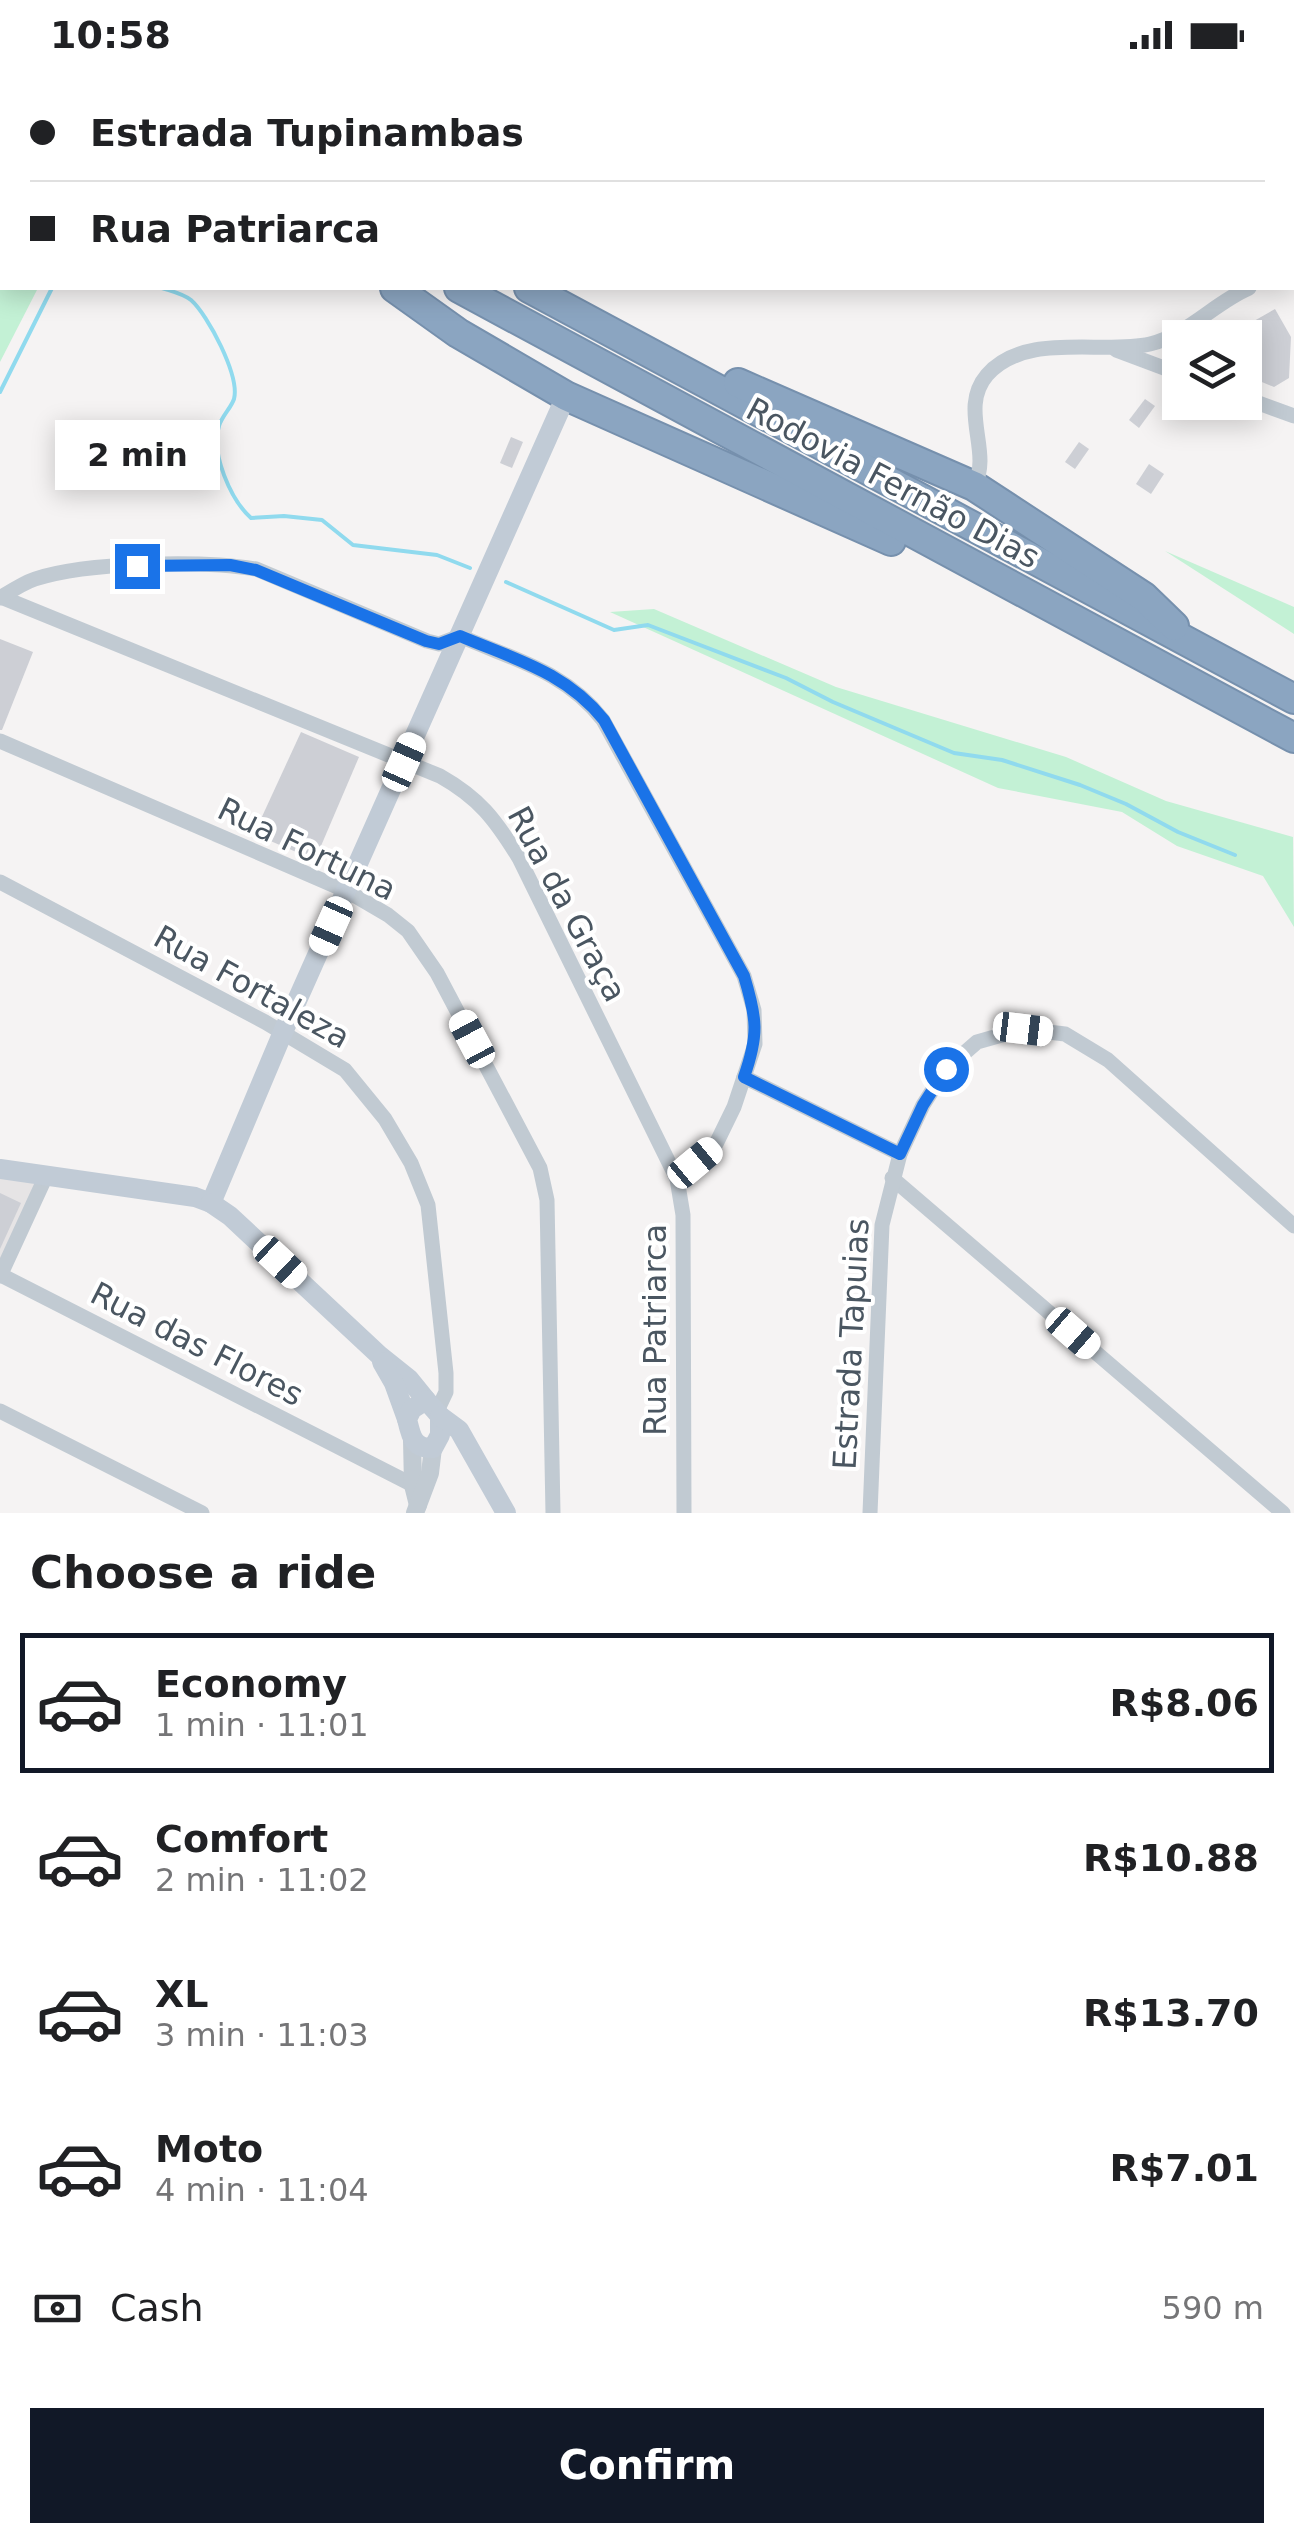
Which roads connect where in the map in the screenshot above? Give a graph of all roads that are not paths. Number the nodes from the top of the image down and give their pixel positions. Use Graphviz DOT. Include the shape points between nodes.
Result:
graph roads {
  1 [pos="398,290"];
  2 [pos="464,290"];
  3 [pos="533,290"];
  4 [pos="1246,290"];
  5 [pos="600,326"];
  6 [pos="1107,347"];
  7 [pos="1162,367"];
  8 [pos="566,396"];
  9 [pos="1262,404"];
  10 [pos="1294,416"];
  11 [pos="974,486"];
  12 [pos="1005,583"];
  13 [pos="1,597"];
  14 [pos="460,636"];
  15 [pos="1196,648"];
  16 [pos="1294,699"];
  17 [pos="1294,738"];
  18 [pos="0,742"];
  19 [pos="404,762"];
  20 [pos="0,882"];
  21 [pos="347,891"];
  22 [pos="283,1032"];
  23 [pos="744,1077"];
  24 [pos="900,1154"];
  25 [pos="0,1169"];
  26 [pos="46,1176"];
  27 [pos="892,1178"];
  28 [pos="677,1179"];
  29 [pos="212,1203"];
  30 [pos="1294,1226"];
  31 [pos="0,1276"];
  32 [pos="379,1356"];
  33 [pos="433,1407"];
  34 [pos="0,1411"];
  35 [pos="410,1439"];
  36 [pos="435,1446"];
  37 [pos="369,1462"];
  38 [pos="484,1470"];
  39 [pos="414,1486"];
  40 [pos="417,1509"];
  41 [pos="202,1513"];
  42 [pos="506,1513"];
  43 [pos="553,1513"];
  44 [pos="684,1513"];
  45 [pos="870,1513"];
  46 [pos="1283,1513"];
  1 -- 8 [label="highway"];
  2 -- 12 [label="highway, Rodovia Fernão Dias"];
  3 -- 5 [label="highway, Rodovia Fernão Dias"];
  4 -- 6 [label="street" via="1170,337"];
  5 -- 11 [label="highway"];
  5 -- 15 [label="highway, Rodovia Fernão Dias"];
  6 -- 7 [label="street"];
  6 -- 11 [label="street" via="1056,346 1016,356 988,375 974,402 980,462"];
  8 -- 12 [label="highway" via="910,549"];
  8 -- 14 [label="main road"];
  9 -- 10 [label="street"];
  11 -- 15 [label="highway" via="1144,596"];
  12 -- 17 [label="highway, Rodovia Fernão Dias"];
  13 -- 14 [label="street, Rua Patriarca" via="64,571 230,565 280,578 426,641"];
  13 -- 19 [label="street, Rua da Graça"];
  14 -- 19 [label="main road"];
  14 -- 23 [label="street, Rua Patriarca" via="558,678 604,720 744,976 756,1044"];
  15 -- 16 [label="highway, Rodovia Fernão Dias"];
  18 -- 21 [label="street, Rua Fortuna"];
  19 -- 21 [label="main road"];
  19 -- 28 [label="street, Rua da Graça" via="470,793 497,822"];
  20 -- 22 [label="street, Rua Fortaleza"];
  21 -- 22 [label="main road"];
  21 -- 43 [label="street, Rua Fortuna" via="408,932 427,959 540,1168 547,1200"];
  22 -- 29 [label="main road"];
  22 -- 33 [label="street, Rua Fortaleza" via="345,1070 412,1163 428,1205 446,1373 446,1392"];
  23 -- 24 [label="street"];
  23 -- 28 [label="street, Rua Patriarca" via="714,1148"];
  24 -- 27 [label="street, Estrada Tapuias"];
  24 -- 30 [label="street, Estrada Tapuias" via="946,1069 977,1042 1023,1029 1065,1034 1108,1060"];
  25 -- 26 [label="main road"];
  26 -- 29 [label="main road"];
  26 -- 31 [label="street"];
  27 -- 45 [label="street, Estrada Tapuias" via="882,1225"];
  27 -- 46 [label="street"];
  28 -- 44 [label="street, Rua Patriarca" via="683,1215"];
  29 -- 32 [label="main road"];
  31 -- 37 [label="street, Rua das Flores"];
  32 -- 33 [label="main road"];
  32 -- 35 [label="main road"];
  33 -- 35 [label="main road" via="417,1404"];
  33 -- 36 [label="main road"];
  33 -- 38 [label="main road" via="459,1430"];
  34 -- 41 [label="street"];
  35 -- 36 [label="main road"];
  35 -- 37 [label="street"];
  35 -- 39 [label="street"];
  36 -- 38 [label="main road" via="462,1452"];
  36 -- 40 [label="street"];
  37 -- 39 [label="street, Rua das Flores"];
  38 -- 42 [label="main road"];
  39 -- 40 [label="street"];
}
